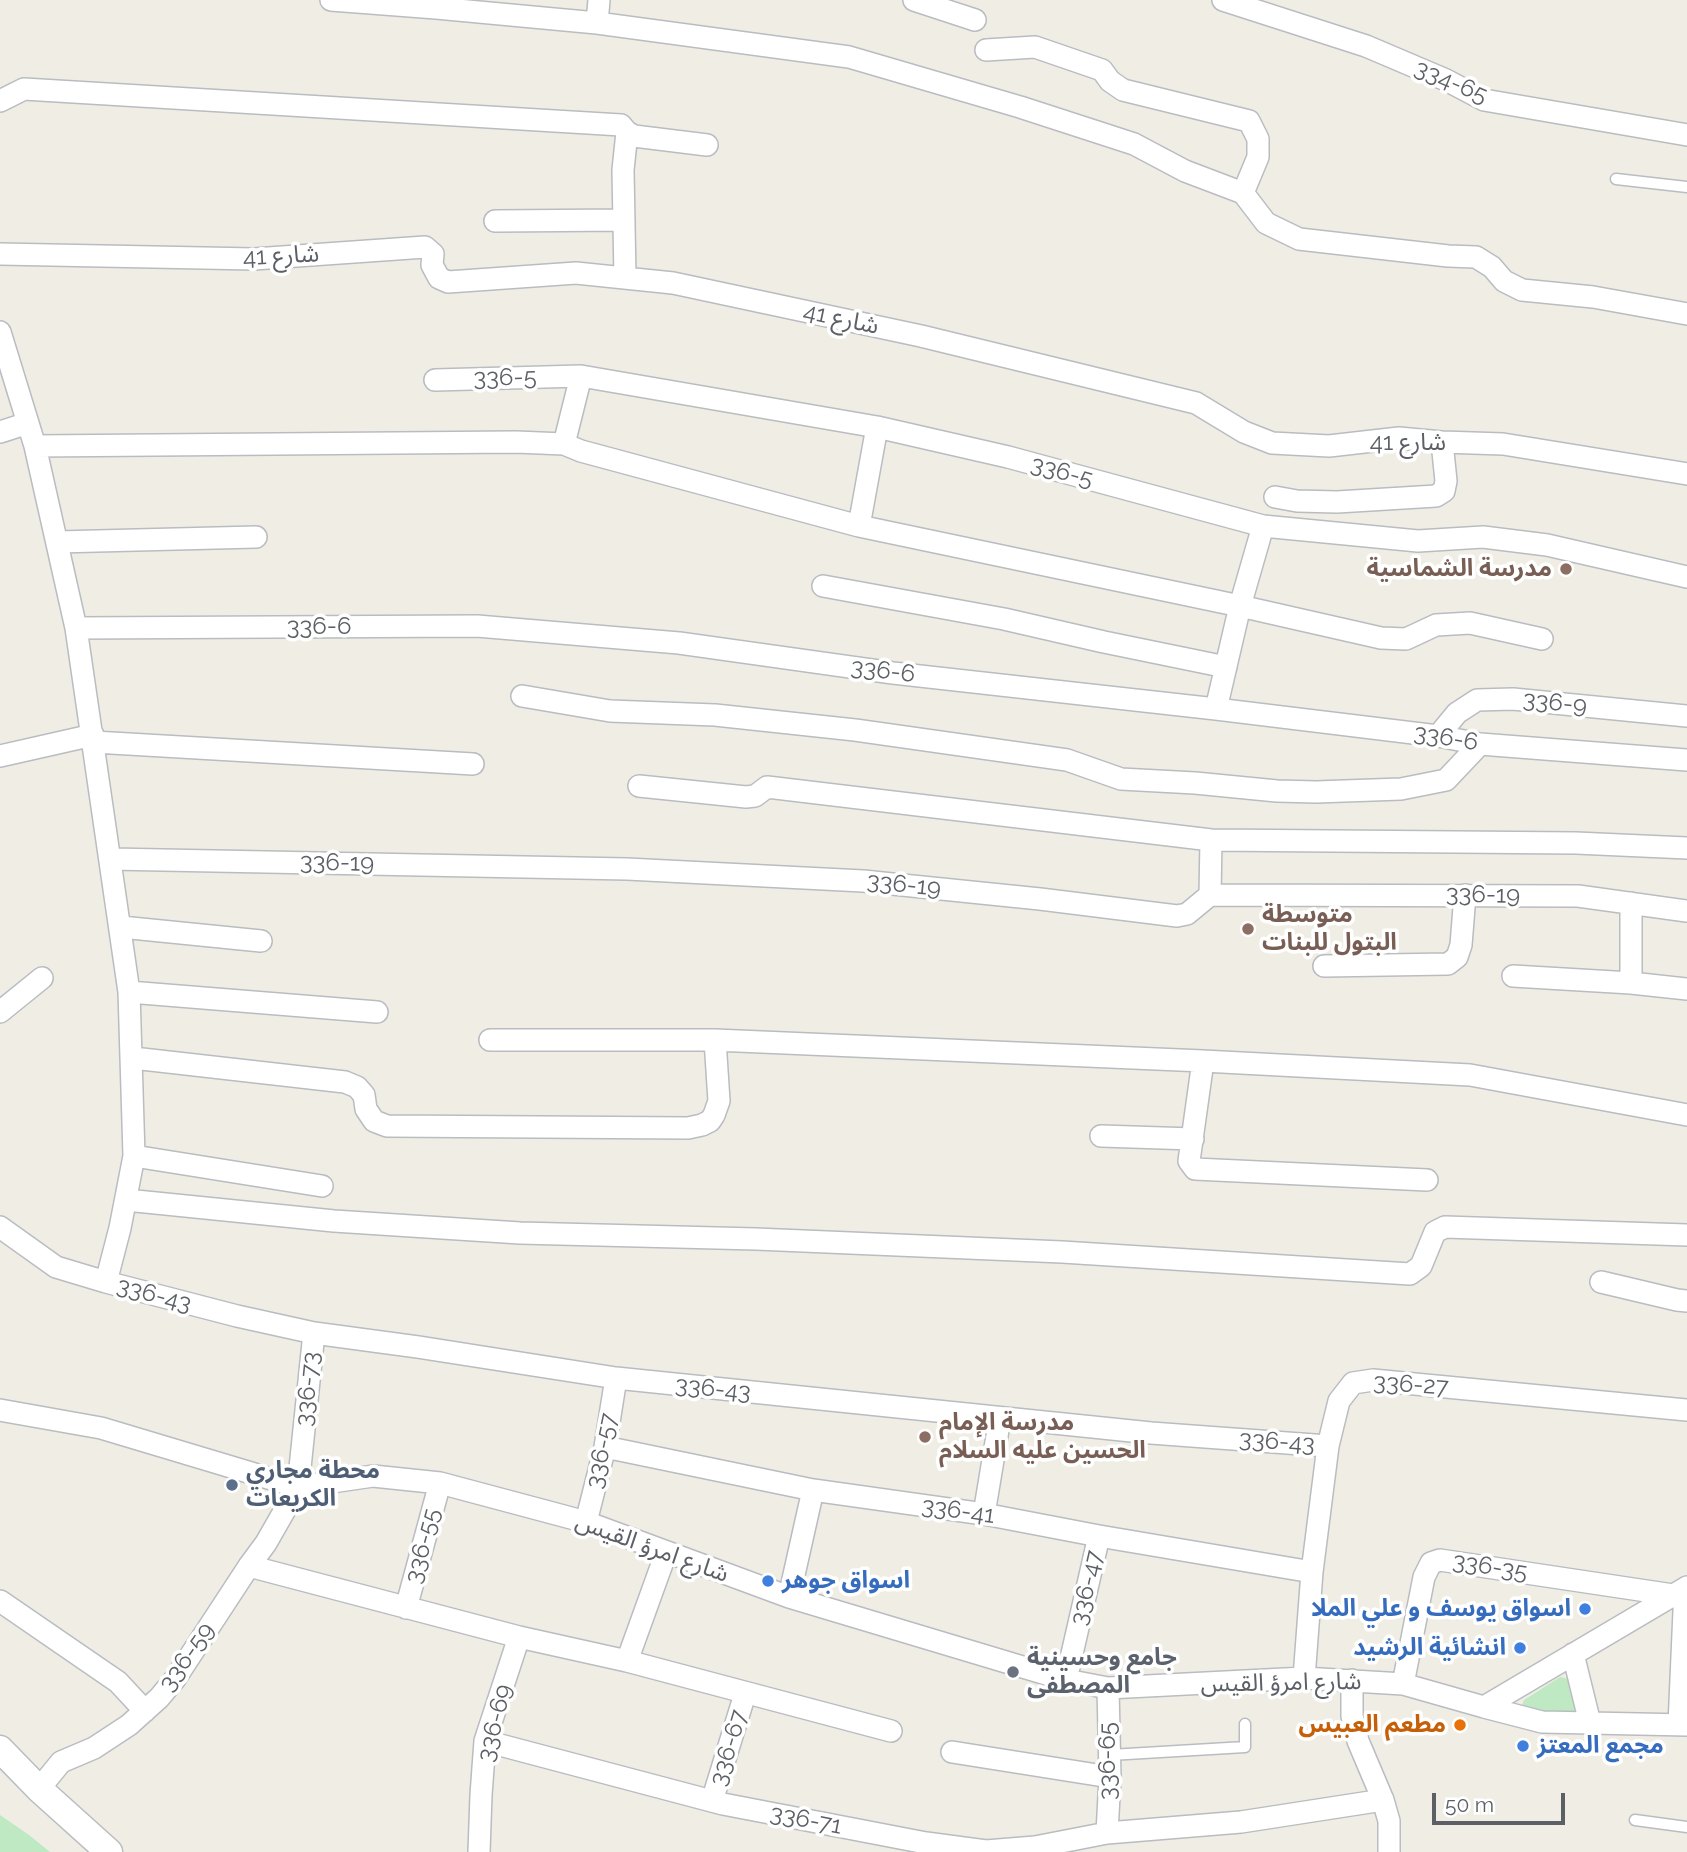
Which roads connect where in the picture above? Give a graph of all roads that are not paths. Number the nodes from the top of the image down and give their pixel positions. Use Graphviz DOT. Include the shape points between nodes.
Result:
graph roads {
  1 [pos="331,0"];
  2 [pos="599,0"];
  3 [pos="914,0"];
  4 [pos="1223,0"];
  5 [pos="975,20"];
  6 [pos="597,23"];
  7 [pos="986,50"];
  8 [pos="0,101"];
  9 [pos="627,132"];
  10 [pos="1687,135"];
  11 [pos="707,145"];
  12 [pos="1616,179"];
  13 [pos="1687,187"];
  14 [pos="1243,193"];
  15 [pos="624,220"];
  16 [pos="495,221"];
  17 [pos="0,254"];
  18 [pos="625,278"];
  19 [pos="1687,314"];
  20 [pos="0,332"];
  21 [pos="581,376"];
  22 [pos="435,380"];
  23 [pos="28,423"];
  24 [pos="877,427"];
  25 [pos="0,432"];
  26 [pos="1442,442"];
  27 [pos="564,444"];
  28 [pos="35,446"];
  29 [pos="1687,474"];
  30 [pos="1275,496"];
  31 [pos="859,526"];
  32 [pos="1263,526"];
  33 [pos="256,537"];
  34 [pos="57,542"];
  35 [pos="1687,577"];
  36 [pos="823,586"];
  37 [pos="1240,606"];
  38 [pos="76,628"];
  39 [pos="1542,639"];
  40 [pos="1226,667"];
  41 [pos="522,696"];
  42 [pos="1216,709"];
  43 [pos="1687,716"];
  44 [pos="1438,736"];
  45 [pos="93,738"];
  46 [pos="1480,744"];
  47 [pos="0,756"];
  48 [pos="1687,760"];
  49 [pos="473,764"];
  50 [pos="639,786"];
  51 [pos="1211,840"];
  52 [pos="1687,848"];
  53 [pos="111,859"];
  54 [pos="1210,895"];
  55 [pos="1465,895"];
  56 [pos="1631,903"];
  57 [pos="1687,911"];
  58 [pos="121,927"];
  59 [pos="261,941"];
  60 [pos="1324,966"];
  61 [pos="1513,976"];
  62 [pos="42,978"];
  63 [pos="1631,983"];
  64 [pos="1687,989"];
  65 [pos="130,992"];
  66 [pos="0,1012"];
  67 [pos="377,1012"];
  68 [pos="715,1040"];
  69 [pos="490,1041"];
  70 [pos="132,1058"];
  71 [pos="1203,1061"];
  72 [pos="1687,1115"];
  73 [pos="1101,1136"];
  74 [pos="1193,1139"];
  75 [pos="134,1156"];
  76 [pos="1427,1180"];
  77 [pos="322,1186"];
  78 [pos="126,1200"];
  79 [pos="0,1227"];
  80 [pos="1687,1234"];
  81 [pos="106,1282"];
  82 [pos="1601,1282"];
  83 [pos="1687,1301"];
  84 [pos="314,1333"];
  85 [pos="616,1378"];
  86 [pos="0,1409"];
  87 [pos="1687,1410"];
  88 [pos="1000,1418"];
  89 [pos="1328,1446"];
  90 [pos="605,1447"];
  91 [pos="440,1483"];
  92 [pos="298,1487"];
  93 [pos="813,1490"];
  94 [pos="984,1514"];
  95 [pos="586,1522"];
  96 [pos="1099,1536"];
  97 [pos="666,1553"];
  98 [pos="249,1566"];
  99 [pos="1312,1572"];
  100 [pos="1682,1590"];
  101 [pos="789,1597"];
  102 [pos="1,1601"];
  103 [pos="406,1608"];
  104 [pos="519,1637"];
  105 [pos="1573,1654"];
  106 [pos="627,1661"];
  107 [pos="1304,1678"];
  108 [pos="1352,1680"];
  109 [pos="1066,1681"];
  110 [pos="1403,1684"];
  111 [pos="1108,1688"];
  112 [pos="745,1694"];
  113 [pos="1484,1707"];
  114 [pos="145,1711"];
  115 [pos="1590,1723"];
  116 [pos="1245,1724"];
  117 [pos="1683,1725"];
  118 [pos="891,1731"];
  119 [pos="485,1741"];
  120 [pos="0,1749"];
  121 [pos="952,1752"];
  122 [pos="1110,1755"];
  123 [pos="1110,1777"];
  124 [pos="39,1789"];
  125 [pos="1383,1800"];
  126 [pos="712,1801"];
  127 [pos="1635,1820"];
  128 [pos="1687,1827"];
  129 [pos="1107,1833"];
  130 [pos="109,1852"];
  131 [pos="479,1852"];
  132 [pos="1389,1852"];
  1 -- 6 [label="street"];
  2 -- 6 [label="street"];
  3 -- 5 [label="street"];
  4 -- 10 [label="street, 334-65" via="1366,46 1485,100"];
  6 -- 14 [label="street" via="849,57 1134,144 1185,171"];
  7 -- 14 [label="street" via="1035,47 1101,70 1124,90 1249,121 1258,139 1258,157"];
  8 -- 9 [label="street" via="24,89 50,90 621,125"];
  9 -- 11 [label="street"];
  9 -- 15 [label="street"];
  12 -- 13 [label="lane"];
  14 -- 19 [label="street" via="1266,223 1299,239 1476,257 1522,290"];
  15 -- 16 [label="street"];
  15 -- 18 [label="street"];
  17 -- 18 [label="street, شارع 41" via="254,259 425,247 433,254 432,265 439,278 449,282 576,273"];
  18 -- 26 [label="street, شارع 41" via="673,283 922,336 1196,403 1272,443 1329,446 1399,438"];
  20 -- 23 [label="street"];
  21 -- 22 [label="street, 336-5"];
  21 -- 24 [label="street, 336-5"];
  21 -- 27 [label="street"];
  23 -- 25 [label="street"];
  23 -- 28 [label="street"];
  24 -- 31 [label="street"];
  24 -- 32 [label="street, 336-5"];
  26 -- 29 [label="street, شارع 41" via="1503,444"];
  26 -- 30 [label="street" via="1446,481 1444,491 1436,495 1337,502"];
  27 -- 28 [label="street"];
  27 -- 31 [label="street"];
  28 -- 34 [label="street"];
  31 -- 37 [label="street"];
  32 -- 35 [label="street, 336-5" via="1418,541 1483,537 1534,543"];
  32 -- 37 [label="street"];
  33 -- 34 [label="street"];
  34 -- 38 [label="street"];
  36 -- 40 [label="street"];
  37 -- 39 [label="street" via="1381,638 1406,639 1436,625 1469,623"];
  37 -- 40 [label="street"];
  38 -- 42 [label="street, 336-6" via="477,626 679,643 893,673"];
  38 -- 45 [label="street"];
  40 -- 42 [label="street"];
  41 -- 46 [label="street" via="610,711 715,715 895,736 1067,760 1121,779 1277,791 1401,789 1446,780"];
  42 -- 44 [label="street, 336-6"];
  43 -- 44 [label="street, 336-9" via="1513,699 1477,700 1457,713"];
  44 -- 46 [label="street, 336-6"];
  45 -- 47 [label="street"];
  45 -- 49 [label="street"];
  45 -- 53 [label="street"];
  46 -- 48 [label="street, 336-6"];
  50 -- 51 [label="street" via="746,797 767,787"];
  51 -- 52 [label="street"];
  51 -- 54 [label="street"];
  53 -- 54 [label="street, 336-19" via="627,869 863,881 1177,916 1187,914"];
  53 -- 58 [label="street"];
  54 -- 55 [label="street, 336-19"];
  55 -- 56 [label="street, 336-19" via="1578,896"];
  55 -- 60 [label="street" via="1461,945 1448,964"];
  56 -- 57 [label="street, 336-19"];
  56 -- 63 [label="street"];
  58 -- 59 [label="street"];
  58 -- 65 [label="street"];
  61 -- 63 [label="street"];
  62 -- 66 [label="street"];
  63 -- 64 [label="street"];
  65 -- 67 [label="street"];
  65 -- 70 [label="street"];
  68 -- 69 [label="street"];
  68 -- 70 [label="street" via="719,1101 710,1121 688,1128 387,1126 374,1121 358,1087 345,1082"];
  68 -- 71 [label="street"];
  70 -- 75 [label="street"];
  71 -- 72 [label="street" via="1470,1075"];
  71 -- 74 [label="street"];
  73 -- 74 [label="street"];
  74 -- 76 [label="street" via="1189,1161 1195,1168"];
  75 -- 77 [label="street"];
  75 -- 78 [label="street"];
  78 -- 80 [label="street" via="334,1221 520,1233 1048,1251 1410,1274 1421,1266 1435,1233 1445,1227"];
  78 -- 81 [label="street"];
  79 -- 81 [label="street, 336-43" via="56,1267"];
  81 -- 84 [label="street, 336-43"];
  82 -- 83 [label="street"];
  84 -- 85 [label="street, 336-43"];
  84 -- 92 [label="street, 336-73"];
  85 -- 88 [label="street, 336-43"];
  85 -- 90 [label="street, 336-57"];
  86 -- 92 [label="street, شارع امرؤ القيس" via="101,1427"];
  87 -- 89 [label="street, 336-27" via="1373,1380 1353,1383 1339,1401"];
  88 -- 89 [label="street, 336-43"];
  88 -- 94 [label="street"];
  89 -- 99 [label="street, 336-27"];
  90 -- 93 [label="street, 336-41"];
  90 -- 95 [label="street, 336-57"];
  91 -- 92 [label="street, شارع امرؤ القيس" via="373,1476"];
  91 -- 95 [label="street, شارع امرؤ القيس"];
  91 -- 103 [label="street, 336-55"];
  92 -- 98 [label="street, 336-59"];
  93 -- 94 [label="street, 336-41"];
  93 -- 101 [label="street"];
  94 -- 96 [label="street, 336-41"];
  95 -- 97 [label="street, شارع امرؤ القيس"];
  96 -- 99 [label="street, 336-41"];
  96 -- 109 [label="street, 336-47"];
  97 -- 101 [label="street, شارع امرؤ القيس"];
  97 -- 106 [label="street"];
  98 -- 103 [label="street"];
  98 -- 114 [label="street, 336-59" via="175,1679"];
  99 -- 107 [label="street, 336-27"];
  100 -- 105 [label="street"];
  100 -- 110 [label="street, 336-35" via="1440,1560 1431,1563 1424,1577"];
  100 -- 117 [label="street"];
  101 -- 109 [label="street, شارع امرؤ القيس"];
  102 -- 114 [label="street" via="118,1682"];
  103 -- 104 [label="street"];
  104 -- 106 [label="street"];
  104 -- 119 [label="street, 336-69"];
  105 -- 113 [label="street"];
  105 -- 115 [label="street"];
  106 -- 112 [label="street"];
  107 -- 108 [label="street, شارع امرؤ القيس"];
  107 -- 111 [label="street, شارع امرؤ القيس"];
  108 -- 110 [label="street, شارع امرؤ القيس"];
  108 -- 125 [label="street" via="1352,1716"];
  109 -- 111 [label="street, شارع امرؤ القيس"];
  110 -- 113 [label="street, شارع امرؤ القيس"];
  111 -- 122 [label="street, 336-65"];
  112 -- 118 [label="street"];
  112 -- 126 [label="street, 336-67"];
  113 -- 115 [label="street, شارع امرؤ القيس" via="1542,1722"];
  114 -- 124 [label="street, 336-59" via="94,1748 61,1762"];
  115 -- 117 [label="street, شارع امرؤ القيس"];
  116 -- 122 [label="lane" via="1245,1747"];
  119 -- 126 [label="street, 336-71"];
  119 -- 131 [label="street, 336-69"];
  120 -- 124 [label="street"];
  121 -- 123 [label="street"];
  122 -- 123 [label="street, 336-65"];
  123 -- 129 [label="street, 336-65"];
  124 -- 130 [label="street"];
  125 -- 129 [label="street, 336-71" via="1241,1822"];
  125 -- 132 [label="street" via="1389,1821"];
  126 -- 129 [label="street, 336-71" via="986,1851"];
  127 -- 128 [label="lane"];
}
